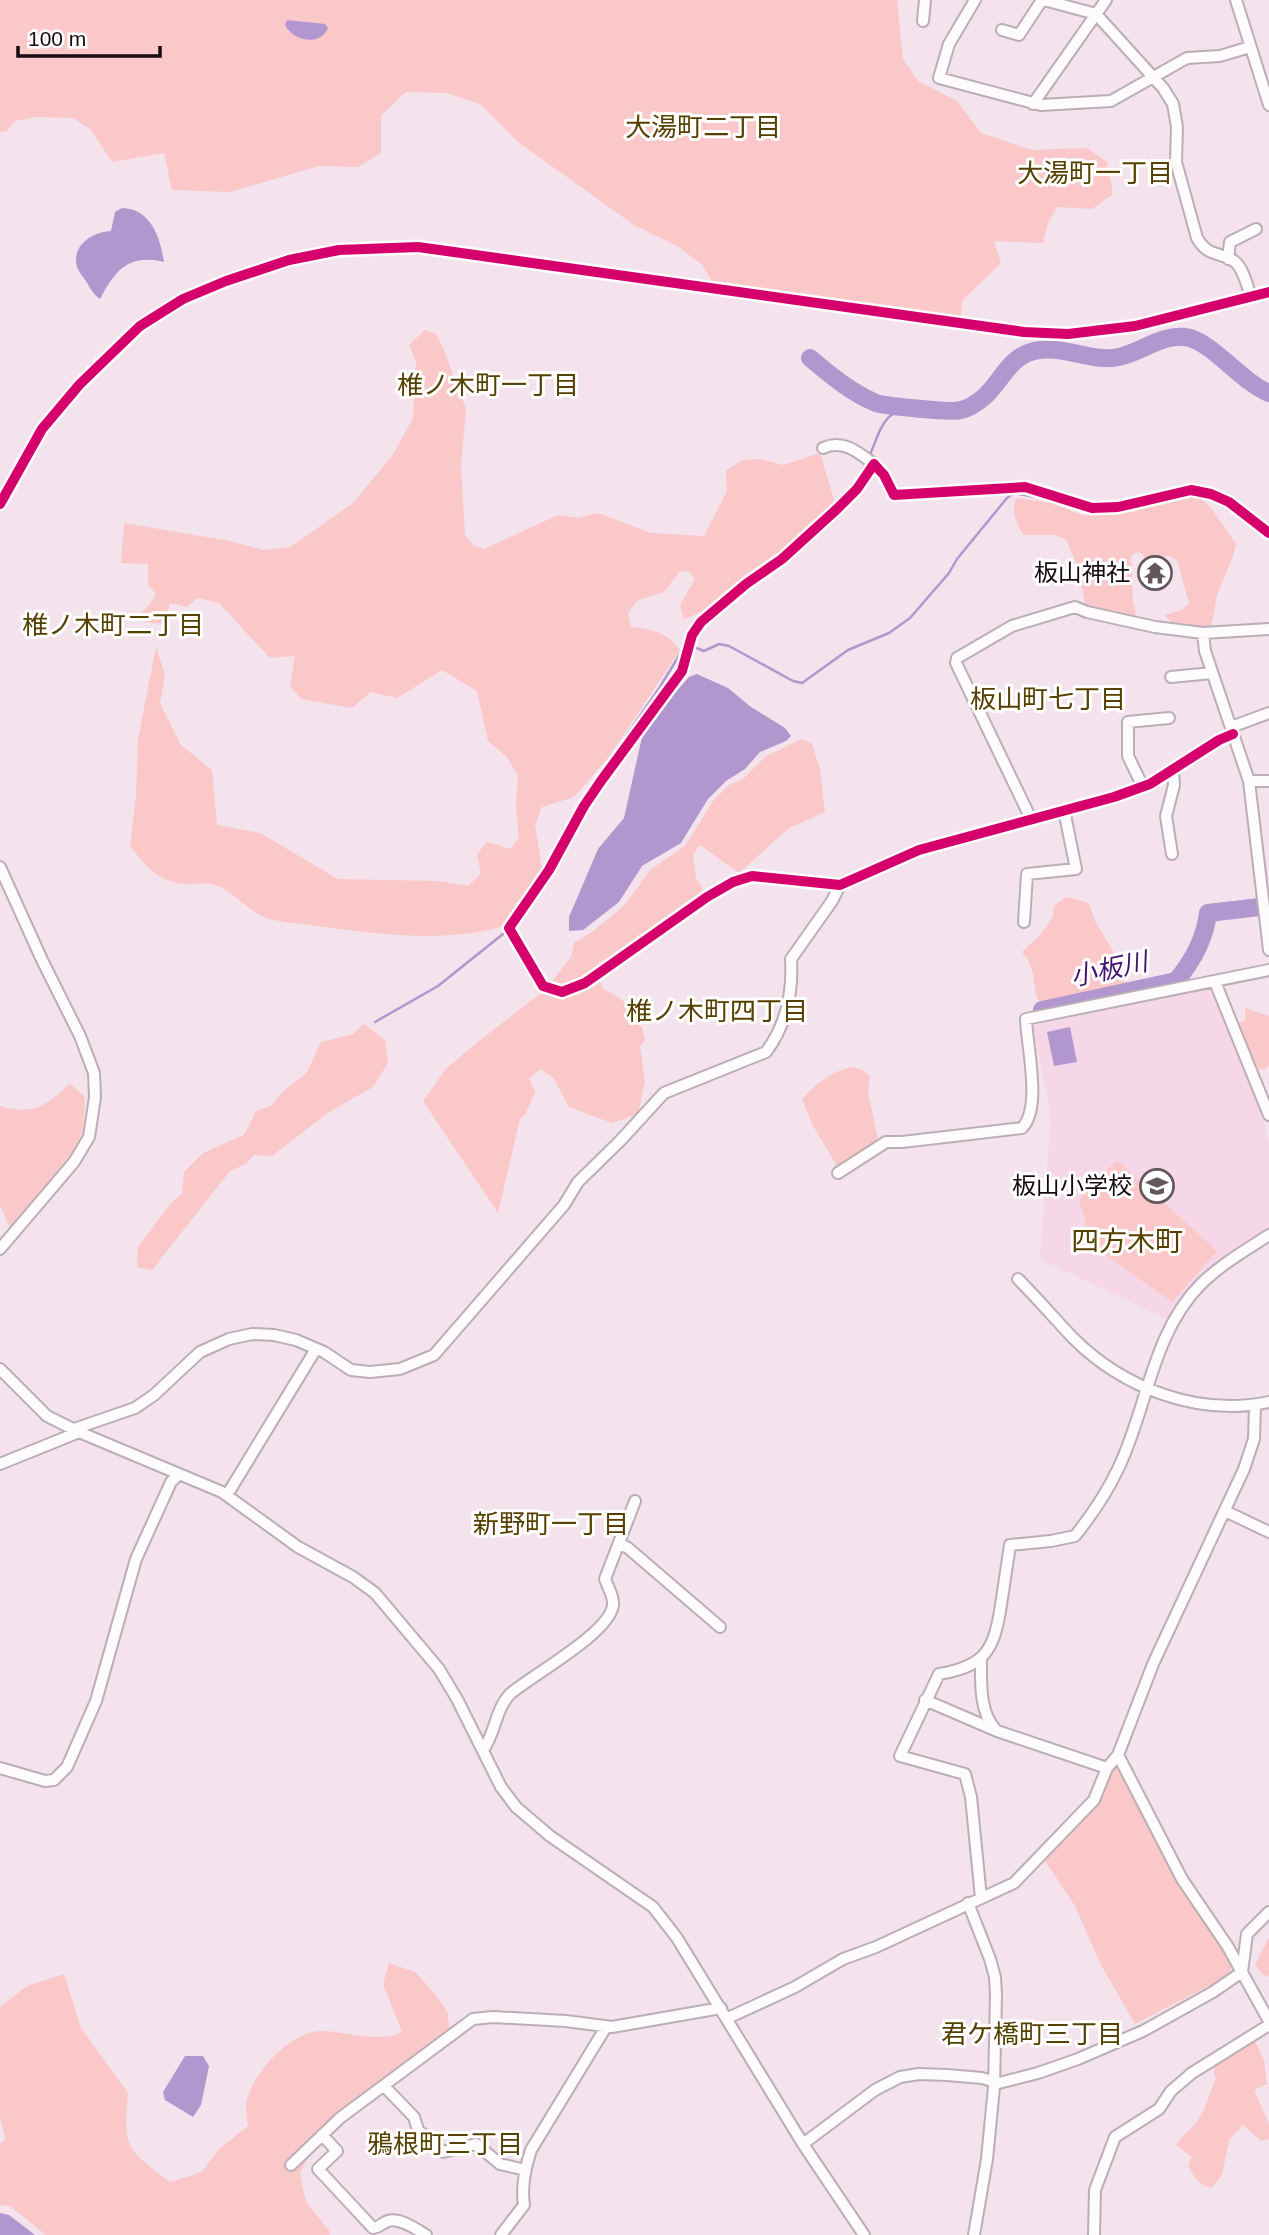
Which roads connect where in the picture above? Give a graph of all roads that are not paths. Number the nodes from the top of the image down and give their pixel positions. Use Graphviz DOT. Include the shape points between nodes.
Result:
graph roads {
  1 [pos="925,0"];
  2 [pos="975,0"];
  3 [pos="1043,0"];
  4 [pos="1106,0"];
  5 [pos="1236,0"];
  6 [pos="1096,14"];
  7 [pos="923,21"];
  8 [pos="1002,30"];
  9 [pos="1250,47"];
  10 [pos="1153,77"];
  11 [pos="1033,104"];
  12 [pos="1269,106"];
  13 [pos="1256,229"];
  14 [pos="1228,259"];
  15 [pos="1269,292"];
  16 [pos="1251,296"];
  17 [pos="823,448"];
  18 [pos="874,464"];
  19 [pos="0,505"];
  20 [pos="1269,533"];
  21 [pos="1269,629"];
  22 [pos="1203,634"];
  23 [pos="1212,673"];
  24 [pos="1171,677"];
  25 [pos="1269,713"];
  26 [pos="1169,718"];
  27 [pos="1232,731"];
  28 [pos="1173,771"];
  29 [pos="1249,781"];
  30 [pos="1269,781"];
  31 [pos="1143,787"];
  32 [pos="1064,810"];
  33 [pos="1031,819"];
  34 [pos="1172,854"];
  35 [pos="0,867"];
  36 [pos="840,885"];
  37 [pos="1024,922"];
  38 [pos="1269,950"];
  39 [pos="1269,970"];
  40 [pos="1215,982"];
  41 [pos="1269,1115"];
  42 [pos="838,1173"];
  43 [pos="1269,1235"];
  44 [pos="0,1249"];
  45 [pos="1018,1279"];
  46 [pos="316,1349"];
  47 [pos="0,1369"];
  48 [pos="1147,1390"];
  49 [pos="1269,1402"];
  50 [pos="1255,1405"];
  51 [pos="76,1431"];
  52 [pos="0,1464"];
  53 [pos="179,1474"];
  54 [pos="227,1495"];
  55 [pos="635,1501"];
  56 [pos="1225,1511"];
  57 [pos="1269,1532"];
  58 [pos="620,1544"];
  59 [pos="720,1627"];
  60 [pos="981,1658"];
  61 [pos="925,1700"];
  62 [pos="997,1731"];
  63 [pos="483,1750"];
  64 [pos="1118,1755"];
  65 [pos="1107,1768"];
  66 [pos="0,1769"];
  67 [pos="981,1898"];
  68 [pos="968,1903"];
  69 [pos="1269,1912"];
  70 [pos="1242,1972"];
  71 [pos="724,2013"];
  72 [pos="1269,2023"];
  73 [pos="606,2027"];
  74 [pos="994,2081"];
  75 [pos="384,2086"];
  76 [pos="322,2135"];
  77 [pos="803,2144"];
  78 [pos="291,2165"];
  79 [pos="525,2170"];
  80 [pos="426,2235"];
  81 [pos="501,2235"];
  82 [pos="864,2235"];
  83 [pos="974,2235"];
  84 [pos="1094,2235"];
  1 -- 7 [label="street"];
  2 -- 11 [label="street" via="948,44 939,78"];
  3 -- 6 [label="street"];
  3 -- 8 [label="street" via="1019,34"];
  4 -- 6 [label="street"];
  5 -- 9 [label="street"];
  6 -- 10 [label="street"];
  6 -- 11 [label="street"];
  9 -- 10 [label="street" via="1220,56 1194,56"];
  9 -- 12 [label="street"];
  10 -- 11 [label="street" via="1111,101"];
  10 -- 14 [label="street" via="1173,104 1176,162 1197,238 1210,253"];
  13 -- 14 [label="street" via="1230,242"];
  14 -- 16 [label="street" via="1239,267"];
  15 -- 16 [label="street"];
  16 -- 19 [label="street" via="1135,326 1068,334 1024,332 418,247 339,250 289,260 226,281 183,299 140,326 42,429"];
  17 -- 18 [label="street" via="846,446"];
  18 -- 20 [label="street" via="894,495 1025,487 1093,508 1192,490 1229,502"];
  18 -- 36 [label="street" via="837,509 701,622 692,635 682,671 584,806 550,870 509,928 543,986 562,992 585,983 733,882 752,876"];
  21 -- 22 [label="street"];
  22 -- 23 [label="street"];
  22 -- 33 [label="street" via="1075,607 1012,626 957,659"];
  23 -- 24 [label="street"];
  23 -- 27 [label="street"];
  25 -- 27 [label="street"];
  26 -- 31 [label="street" via="1128,722 1128,756"];
  27 -- 28 [label="street"];
  27 -- 29 [label="street"];
  28 -- 31 [label="street"];
  28 -- 34 [label="street" via="1166,816"];
  29 -- 30 [label="street"];
  29 -- 38 [label="street"];
  31 -- 32 [label="street"];
  32 -- 33 [label="street"];
  32 -- 37 [label="street" via="1076,869 1027,874"];
  33 -- 36 [label="street" via="919,850"];
  35 -- 44 [label="street" via="80,1036 94,1073 95,1097 89,1137 74,1162"];
  36 -- 46 [label="street" via="791,959 791,999 766,1052 664,1093 578,1182 564,1205 435,1355 400,1369 370,1372 351,1370"];
  39 -- 40 [label="street"];
  40 -- 41 [label="street"];
  40 -- 42 [label="street" via="1026,1018 1032,1103 1022,1128 886,1142"];
  43 -- 48 [label="street" via="1199,1286 1170,1327"];
  45 -- 48 [label="street" via="1074,1338 1113,1371"];
  46 -- 51 [label="street" via="274,1335 229,1339 200,1352 135,1408"];
  46 -- 54 [label="street"];
  47 -- 51 [label="street" via="47,1416"];
  48 -- 50 [label="street" via="1206,1405"];
  48 -- 60 [label="street" via="1118,1469 1075,1536 1010,1545 996,1636"];
  49 -- 50 [label="street"];
  50 -- 56 [label="street" via="1250,1454"];
  51 -- 52 [label="street"];
  51 -- 53 [label="street"];
  53 -- 54 [label="street"];
  53 -- 66 [label="street" via="141,1544 96,1701 67,1767 54,1780"];
  54 -- 63 [label="street" via="298,1547 366,1585 383,1601 439,1669"];
  55 -- 58 [label="street"];
  56 -- 57 [label="street"];
  56 -- 64 [label="street" via="1153,1664"];
  58 -- 59 [label="street"];
  58 -- 63 [label="street" via="605,1579 613,1604 607,1619 510,1694"];
  60 -- 61 [label="street" via="960,1670 939,1674"];
  60 -- 62 [label="street" via="987,1720"];
  61 -- 62 [label="street"];
  61 -- 67 [label="street" via="900,1756 965,1774"];
  62 -- 65 [label="street"];
  63 -- 71 [label="street" via="501,1787 525,1816 653,1907"];
  64 -- 65 [label="street"];
  64 -- 70 [label="street" via="1182,1879"];
  65 -- 67 [label="street" via="1094,1800 1014,1883"];
  67 -- 68 [label="street"];
  68 -- 71 [label="street" via="843,1959 795,1987"];
  68 -- 74 [label="street" via="995,1977"];
  69 -- 70 [label="street" via="1247,1934"];
  70 -- 72 [label="street"];
  70 -- 74 [label="street" via="1112,2046 1038,2073"];
  71 -- 73 [label="street"];
  71 -- 77 [label="street"];
  72 -- 84 [label="street" via="1192,2073 1159,2109 1115,2137 1095,2190"];
  73 -- 75 [label="street" via="566,2021 473,2019"];
  73 -- 79 [label="street" via="531,2150"];
  74 -- 77 [label="street" via="947,2075 900,2077 875,2090"];
  74 -- 83 [label="street"];
  75 -- 76 [label="street"];
  75 -- 79 [label="street" via="437,2149 443,2152 476,2144 499,2164"];
  76 -- 78 [label="street"];
  76 -- 80 [label="street" via="337,2151 318,2169 373,2228 396,2220"];
  77 -- 82 [label="street"];
  79 -- 81 [label="street" via="524,2205"];
}
